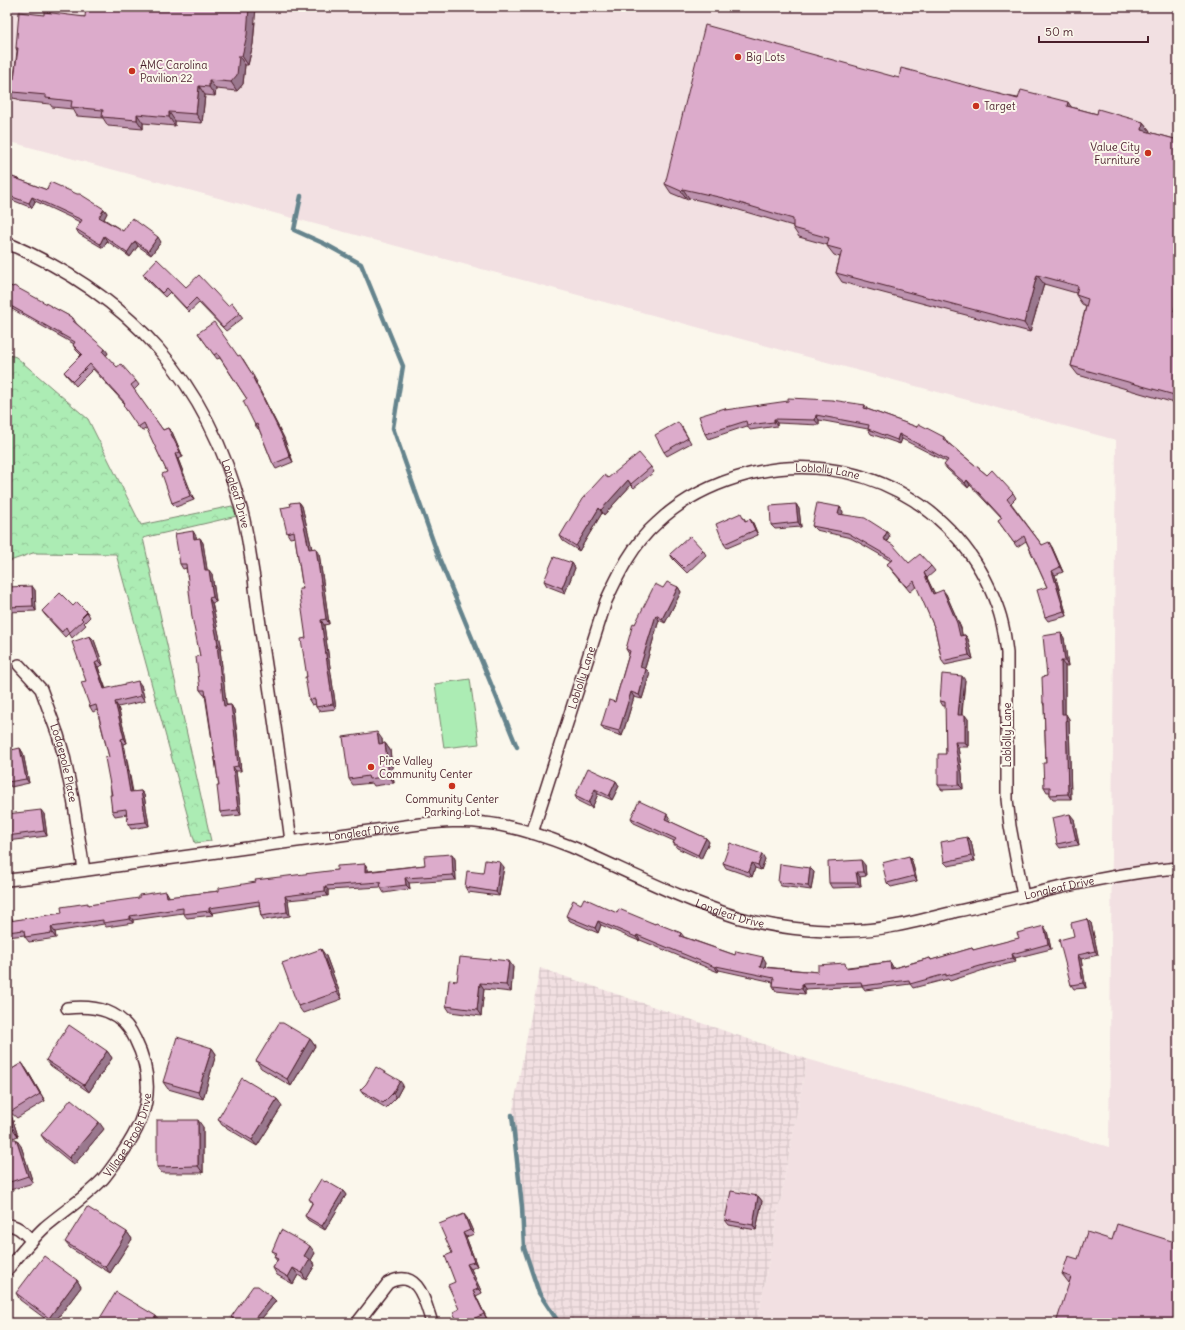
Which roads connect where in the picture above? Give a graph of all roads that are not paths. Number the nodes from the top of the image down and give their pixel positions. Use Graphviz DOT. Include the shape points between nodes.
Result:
graph roads {
  1 [pos="7,243"];
  2 [pos="19,665"];
  3 [pos="532,833"];
  4 [pos="291,841"];
  5 [pos="1178,868"];
  6 [pos="84,870"];
  7 [pos="7,880"];
  8 [pos="1023,896"];
  9 [pos="67,1008"];
  10 [pos="7,1225"];
  11 [pos="31,1240"];
  12 [pos="7,1270"];
  13 [pos="357,1323"];
  14 [pos="432,1323"];
  1 -- 4 [label="street, Longleaf Drive" via="38,256 76,278 122,312 177,372 211,426 231,472 247,534"];
  2 -- 6 [label="street, Lodgepole Place" via="41,689 58,735 73,799"];
  3 -- 4 [label="street, Longleaf Drive" via="498,825 457,822 420,824"];
  3 -- 8 [label="street, Longleaf Drive" via="572,847 701,904 741,918 779,926 848,932 888,927"];
  3 -- 8 [label="street, Loblolly Lane" via="606,601 618,574 634,549 656,523 677,506 713,486 768,470 824,468 852,473 882,483 931,512 955,536 983,574 997,606 1007,653 1007,799"];
  4 -- 6 [label="street, Longleaf Drive"];
  5 -- 8 [label="street, Longleaf Drive" via="1131,874"];
  6 -- 7 [label="street, Longleaf Drive"];
  9 -- 11 [label="street, Village Brook Drive" via="92,1007 108,1011 122,1020 142,1053 147,1072 146,1102 131,1142 103,1178"];
  10 -- 11 [label="street" via="22,1230"];
  11 -- 12 [label="street, Village Brook Drive"];
  13 -- 14 [label="street" via="388,1283 403,1279 420,1288"];
}
